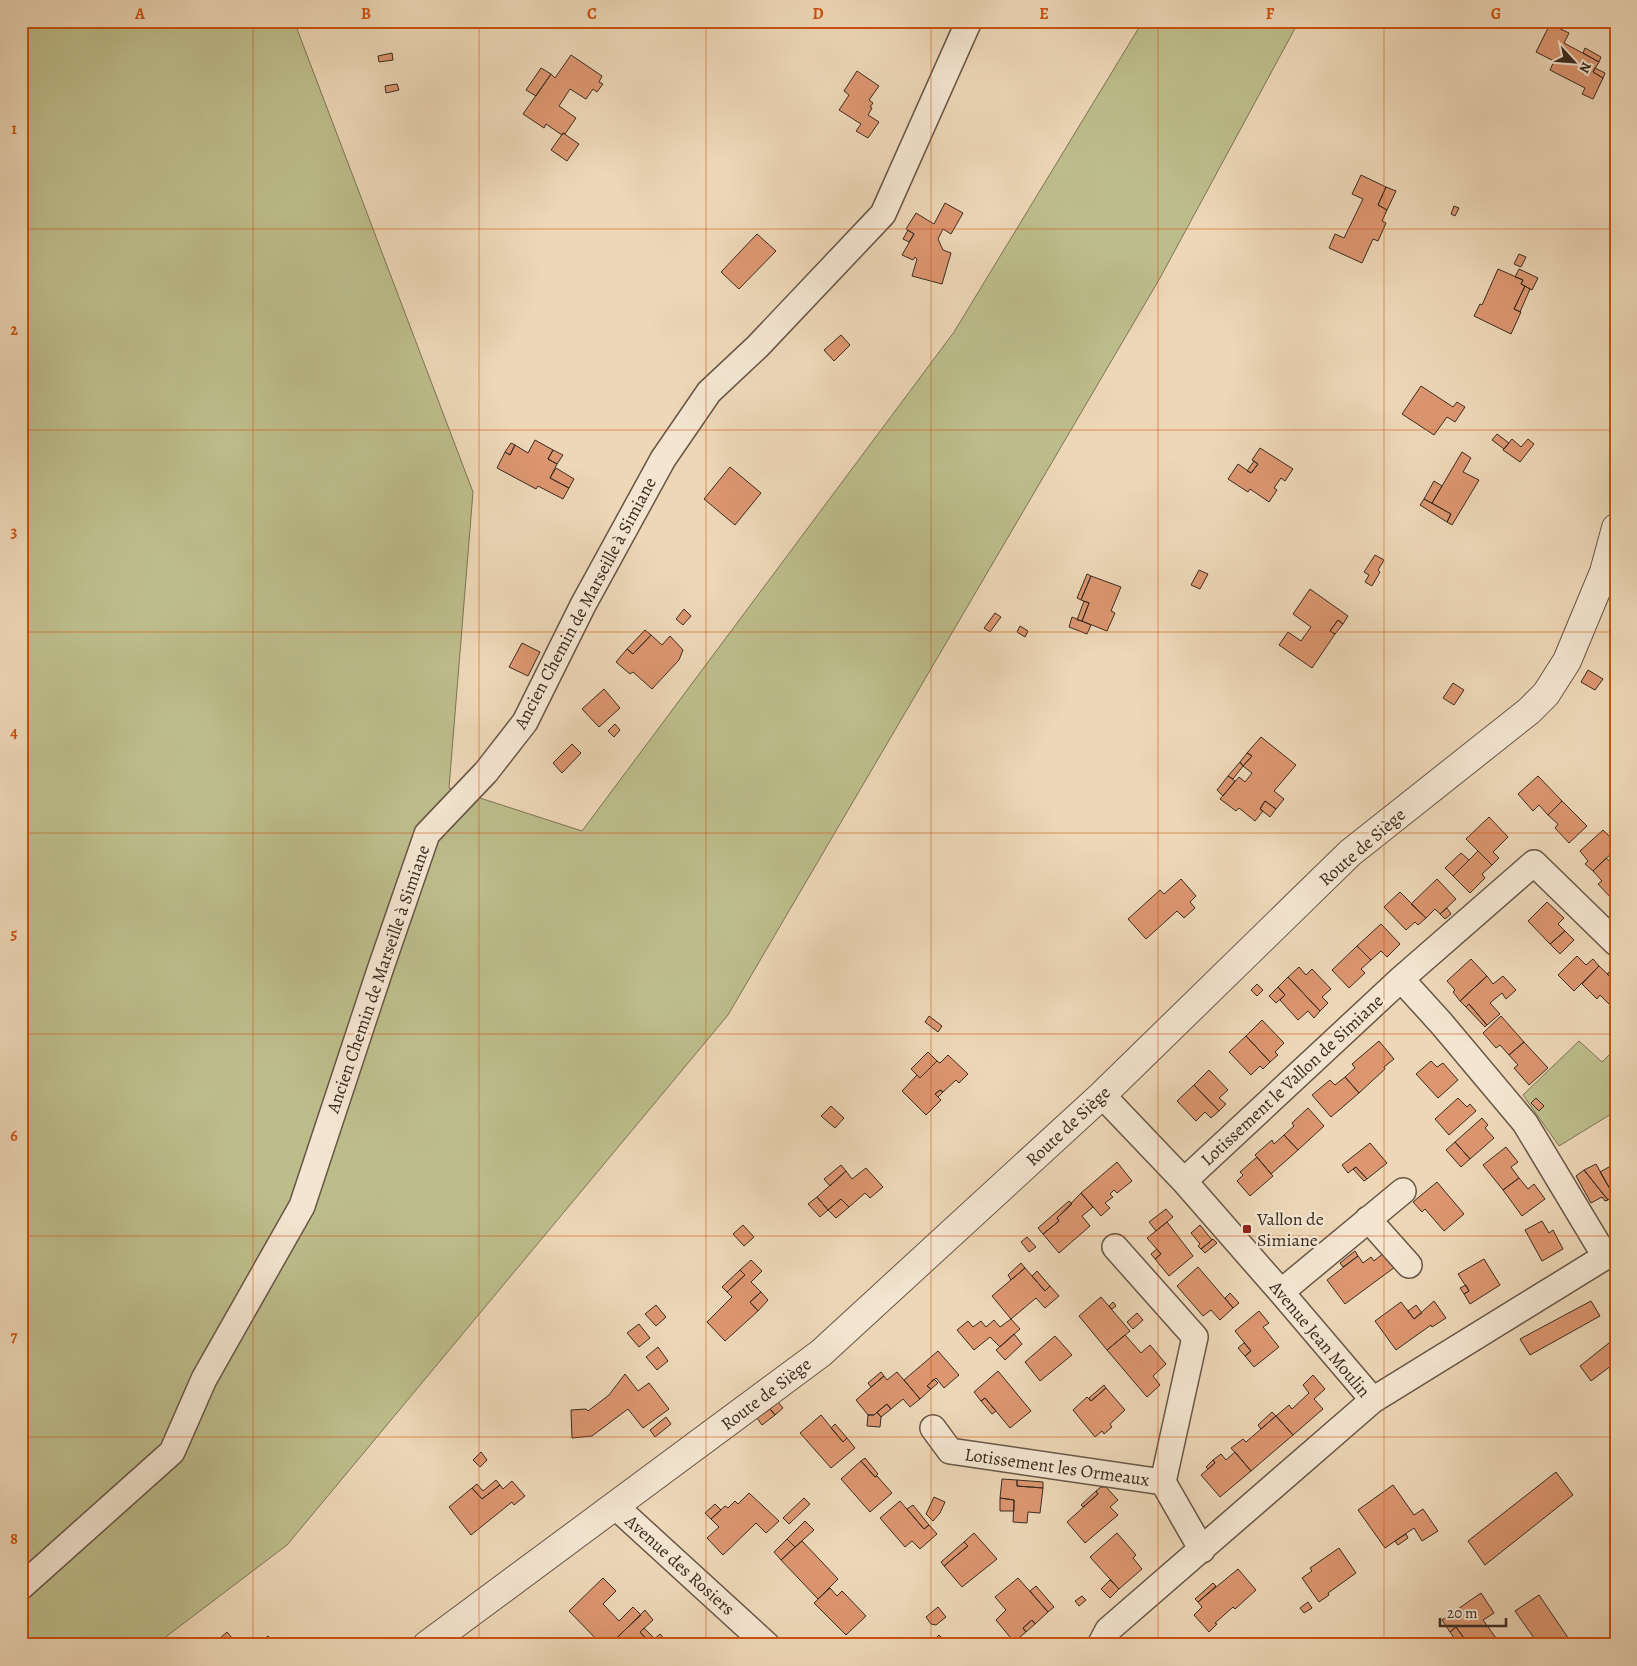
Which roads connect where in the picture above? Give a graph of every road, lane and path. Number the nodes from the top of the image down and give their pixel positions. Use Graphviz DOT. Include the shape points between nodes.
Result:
graph roads {
  1 [pos="969,21"];
  2 [pos="1616,528"];
  3 [pos="1616,943"];
  4 [pos="1401,979"];
  5 [pos="1102,1095"];
  6 [pos="1184,1182"];
  7 [pos="1403,1191"];
  8 [pos="1368,1219"];
  9 [pos="1115,1246"];
  10 [pos="1610,1253"];
  11 [pos="1409,1265"];
  12 [pos="1281,1292"];
  13 [pos="1373,1400"];
  14 [pos="933,1428"];
  15 [pos="1163,1482"];
  16 [pos="615,1506"];
  17 [pos="1202,1550"];
  18 [pos="21,1587"];
  19 [pos="427,1645"];
  20 [pos="768,1645"];
  21 [pos="1100,1645"];
  1 -- 18 [label="street, Ancien Chemin de Marseille à Simiane" via="883,214 758,346 709,392 663,459 583,605 525,722 486,772 428,834 302,1206 204,1379 172,1452"];
  2 -- 5 [label="street, Route de Siège" via="1604,572 1571,652 1546,694 1530,711 1350,853"];
  3 -- 4 [label="street, Lotissement le Vallon de Simiane" via="1534,863"];
  4 -- 6 [label="street, Lotissement le Vallon de Simiane"];
  4 -- 10 [label="street" via="1525,1123"];
  5 -- 6 [label="street, Avenue Jean Moulin"];
  5 -- 16 [label="street, Route de Siège" via="821,1353"];
  6 -- 12 [label="street, Avenue Jean Moulin"];
  7 -- 8 [label="street"];
  8 -- 11 [label="street"];
  8 -- 12 [label="street"];
  9 -- 15 [label="street, Lotissement les Ormeaux" via="1195,1337"];
  10 -- 13 [label="street"];
  12 -- 13 [label="street, Avenue Jean Moulin"];
  13 -- 17 [label="street, Avenue Jean Moulin"];
  14 -- 15 [label="street, Lotissement les Ormeaux" via="950,1451"];
  15 -- 17 [label="street, Lotissement les Ormeaux"];
  16 -- 19 [label="street, Route de Siège"];
  16 -- 20 [label="street, Avenue des Rosiers"];
  17 -- 21 [label="street, Avenue Jean Moulin" via="1108,1630"];
}
